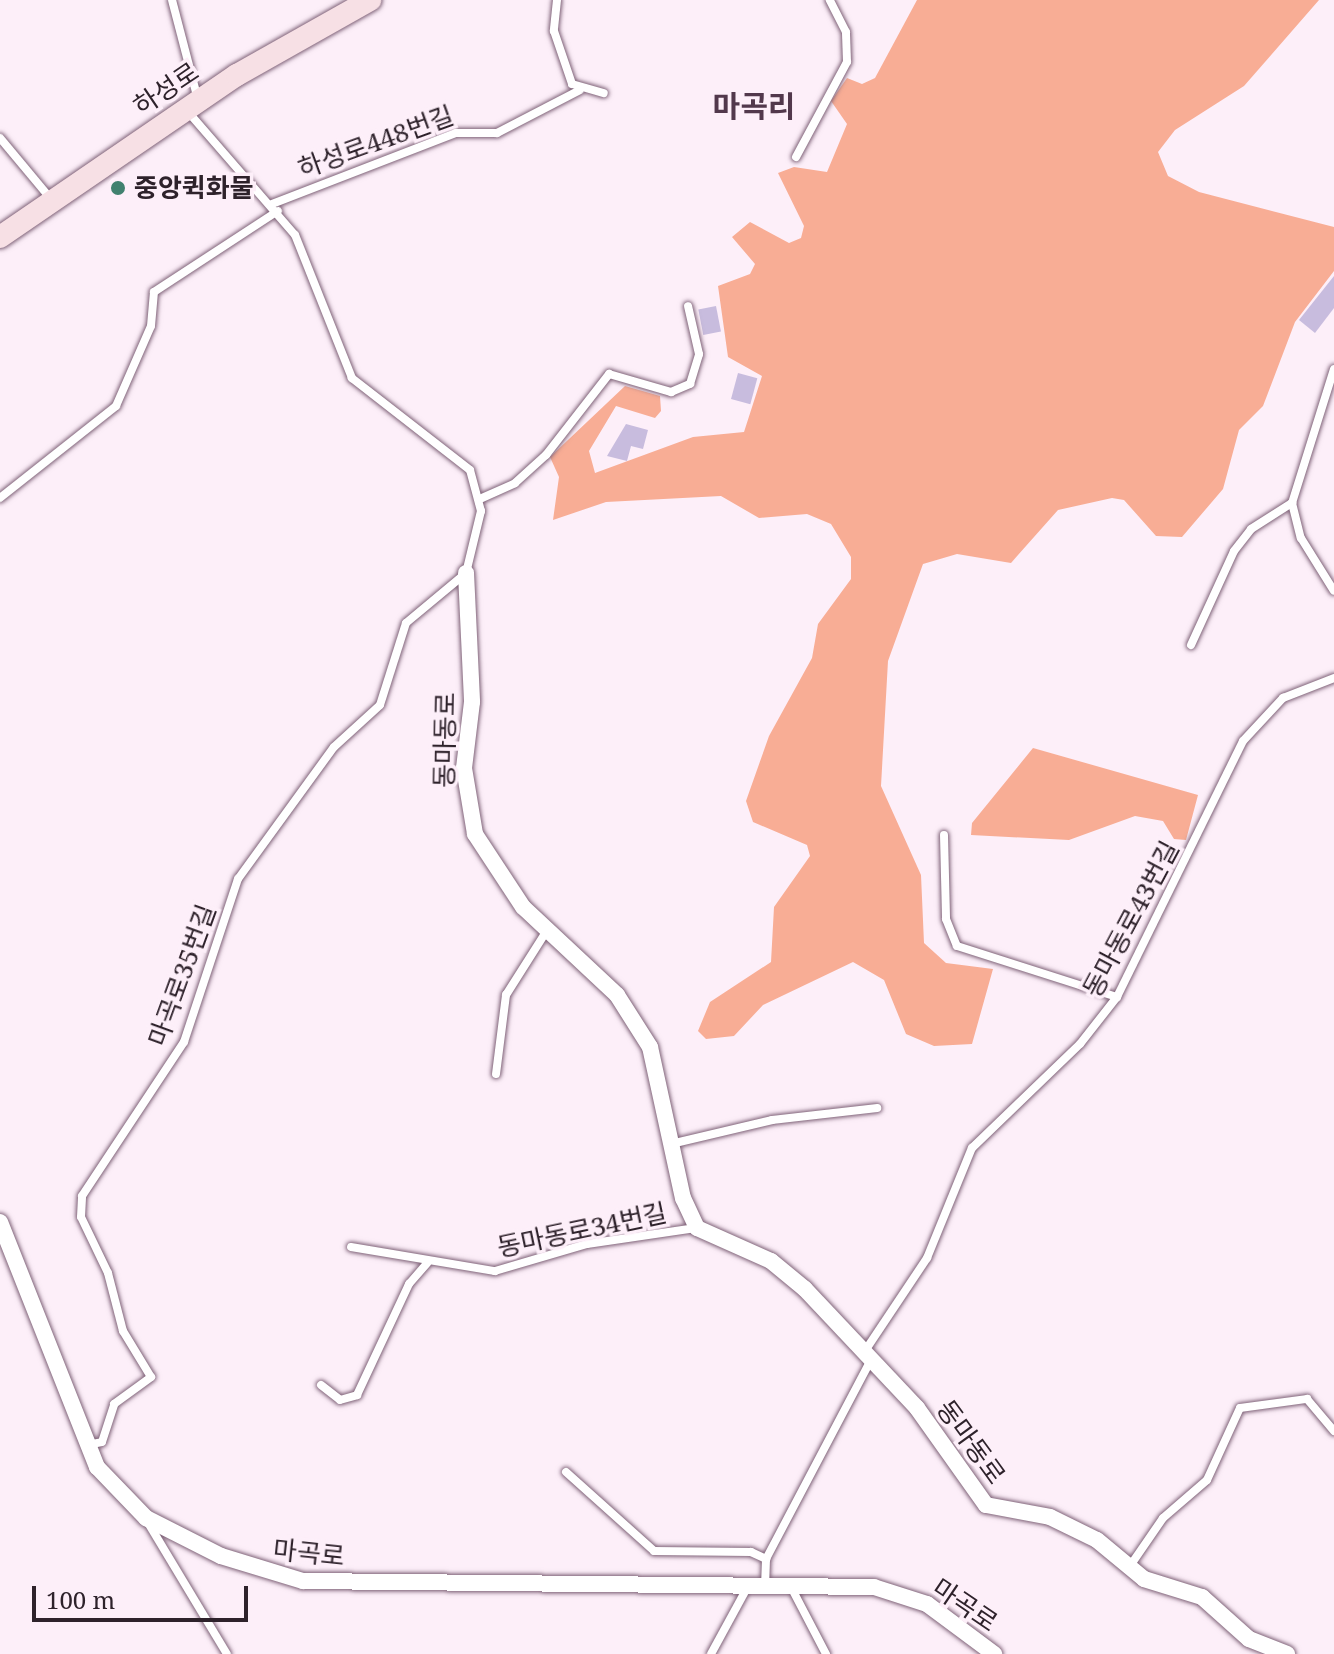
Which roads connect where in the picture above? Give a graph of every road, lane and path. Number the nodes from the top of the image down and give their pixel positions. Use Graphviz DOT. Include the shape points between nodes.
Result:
graph roads {
  1 [pos="172,0"];
  2 [pos="370,0"];
  3 [pos="557,0"];
  4 [pos="830,0"];
  5 [pos="580,90"];
  6 [pos="604,93"];
  7 [pos="192,105"];
  8 [pos="0,138"];
  9 [pos="796,157"];
  10 [pos="52,200"];
  11 [pos="275,208"];
  12 [pos="0,237"];
  13 [pos="688,306"];
  14 [pos="1334,369"];
  15 [pos="0,498"];
  16 [pos="482,498"];
  17 [pos="1292,503"];
  18 [pos="466,573"];
  19 [pos="1334,591"];
  20 [pos="1191,645"];
  21 [pos="1334,678"];
  22 [pos="944,835"];
  23 [pos="546,932"];
  24 [pos="1117,997"];
  25 [pos="496,1074"];
  26 [pos="877,1108"];
  27 [pos="675,1143"];
  28 [pos="0,1222"];
  29 [pos="697,1228"];
  30 [pos="351,1247"];
  31 [pos="427,1263"];
  32 [pos="868,1356"];
  33 [pos="321,1385"];
  34 [pos="1334,1431"];
  35 [pos="86,1445"];
  36 [pos="566,1472"];
  37 [pos="146,1518"];
  38 [pos="766,1559"];
  39 [pos="1130,1567"];
  40 [pos="758,1582"];
  41 [pos="789,1583"];
  42 [pos="1248,1646"];
  43 [pos="227,1654"];
  44 [pos="711,1654"];
  45 [pos="826,1654"];
  46 [pos="994,1654"];
  47 [pos="1287,1654"];
  1 -- 7 [label="lane"];
  2 -- 7 [label="street, 하성로"];
  3 -- 5 [label="lane" via="557,40"];
  4 -- 9 [label="lane" via="846,32 847,62"];
  5 -- 6 [label="lane"];
  5 -- 11 [label="lane, 하성로448번길" via="497,133 456,133"];
  7 -- 10 [label="street, 하성로"];
  7 -- 11 [label="lane, 하성로448번길"];
  8 -- 10 [label="lane"];
  10 -- 12 [label="street, 하성로"];
  11 -- 15 [label="lane, 하성로448번길" via="154,292 151,326 116,406"];
  11 -- 16 [label="lane, 하성로448번길" via="303,254 333,345 352,378 462,463"];
  13 -- 16 [label="lane" via="699,354 690,384 671,392 609,374 546,455 515,483"];
  14 -- 17 [label="lane"];
  16 -- 18 [label="lane"];
  17 -- 19 [label="lane" via="1301,538"];
  17 -- 20 [label="lane" via="1251,529 1234,551"];
  18 -- 23 [label="street, 동마동로" via="470,816 501,880"];
  18 -- 35 [label="lane, 마곡로35번길" via="406,623 380,705 334,747 299,804 245,866 188,1011 184,1042 82,1196 81,1217 108,1273 123,1331 151,1377 114,1404 102,1442"];
  21 -- 24 [label="lane, 동마동로43번길" via="1283,698 1243,741"];
  22 -- 24 [label="lane" via="946,919 957,946"];
  23 -- 25 [label="lane" via="501,1009"];
  23 -- 27 [label="street, 동마동로" via="631,1014 659,1072"];
  24 -- 32 [label="lane, 동마동로43번길" via="1080,1044 972,1148 927,1258"];
  26 -- 27 [label="lane" via="772,1120"];
  27 -- 29 [label="street, 동마동로" via="683,1198"];
  28 -- 35 [label="street, 마곡로"];
  29 -- 31 [label="lane, 동마동로34번길" via="587,1244 495,1271"];
  29 -- 32 [label="street, 동마동로" via="788,1273"];
  30 -- 31 [label="lane, 동마동로34번길"];
  31 -- 33 [label="lane" via="409,1284 357,1395 340,1400"];
  32 -- 38 [label="lane"];
  32 -- 39 [label="street, 동마동로" via="931,1426 986,1505 1050,1517 1107,1545"];
  34 -- 39 [label="lane" via="1307,1399 1240,1408 1207,1480 1163,1518"];
  35 -- 37 [label="street, 마곡로" via="108,1483"];
  36 -- 38 [label="lane" via="654,1551 738,1551"];
  37 -- 40 [label="street, 마곡로" via="260,1572 303,1581"];
  37 -- 43 [label="lane"];
  38 -- 40 [label="lane"];
  39 -- 42 [label="street, 동마동로" via="1152,1582 1202,1597"];
  40 -- 41 [label="street, 마곡로"];
  40 -- 44 [label="lane"];
  41 -- 45 [label="lane"];
  41 -- 46 [label="street, 마곡로" via="897,1592 945,1615"];
  42 -- 47 [label="street, 동마동로"];
}
